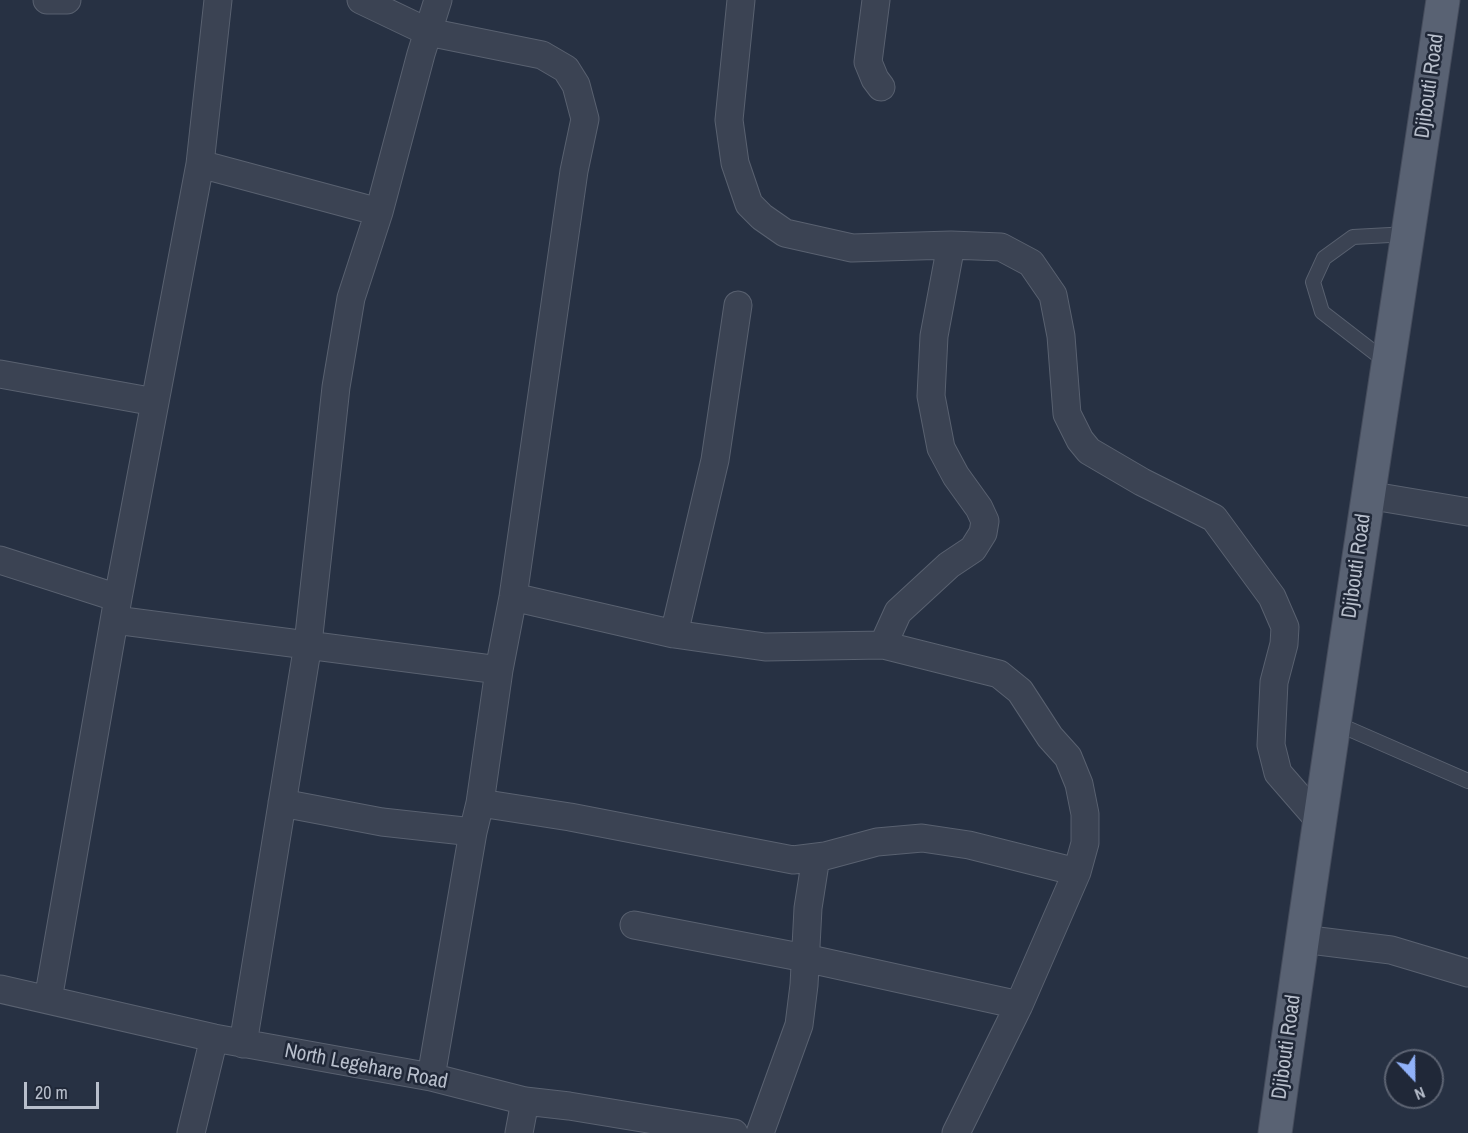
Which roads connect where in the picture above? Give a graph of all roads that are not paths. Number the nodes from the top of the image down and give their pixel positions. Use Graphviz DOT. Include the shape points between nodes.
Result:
graph roads {
  1 [pos="47,0"];
  2 [pos="67,0"];
  3 [pos="218,0"];
  4 [pos="361,0"];
  5 [pos="741,0"];
  6 [pos="876,0"];
  7 [pos="1443,0"];
  8 [pos="433,15"];
  9 [pos="881,87"];
  10 [pos="200,164"];
  11 [pos="379,212"];
  12 [pos="1408,234"];
  13 [pos="951,245"];
  14 [pos="738,305"];
  15 [pos="1389,363"];
  16 [pos="0,374"];
  17 [pos="155,402"];
  18 [pos="1367,495"];
  19 [pos="1468,512"];
  20 [pos="0,560"];
  21 [pos="513,597"];
  22 [pos="117,609"];
  23 [pos="674,634"];
  24 [pos="308,644"];
  25 [pos="883,645"];
  26 [pos="499,670"];
  27 [pos="1334,722"];
  28 [pos="1468,781"];
  29 [pos="282,803"];
  30 [pos="480,803"];
  31 [pos="1318,819"];
  32 [pos="472,832"];
  33 [pos="816,857"];
  34 [pos="1077,872"];
  35 [pos="634,925"];
  36 [pos="1302,939"];
  37 [pos="804,958"];
  38 [pos="1468,974"];
  39 [pos="0,989"];
  40 [pos="48,1000"];
  41 [pos="1019,1005"];
  42 [pos="214,1038"];
  43 [pos="243,1044"];
  44 [pos="431,1077"];
  45 [pos="525,1101"];
  46 [pos="569,1106"];
  47 [pos="191,1133"];
  48 [pos="519,1133"];
  49 [pos="593,1133"];
  50 [pos="734,1133"];
  51 [pos="760,1133"];
  52 [pos="956,1133"];
  53 [pos="1275,1133"];
  1 -- 2 [label="street"];
  3 -- 10 [label="street"];
  4 -- 8 [label="street"];
  5 -- 13 [label="street" via="729,120 735,164 749,204 785,233 852,248"];
  6 -- 9 [label="street" via="868,62"];
  7 -- 12 [label="main road, Djibouti Road"];
  8 -- 11 [label="street"];
  8 -- 21 [label="street" via="542,55 566,69 585,119 574,171"];
  10 -- 11 [label="street"];
  10 -- 17 [label="street"];
  11 -- 24 [label="street" via="351,298 336,387"];
  12 -- 15 [label="main road, Djibouti Road"];
  12 -- 15 [label="lane" via="1353,237 1323,258 1313,282 1322,312"];
  13 -- 25 [label="street" via="934,336 931,396 941,448 979,507 985,521 983,533 973,549 949,565 898,612"];
  13 -- 31 [label="street" via="1001,247 1031,263 1053,295 1061,336 1067,414 1080,440 1089,450 1142,482 1214,518 1272,597 1285,627 1274,681 1271,745 1278,773"];
  14 -- 23 [label="street" via="715,460"];
  15 -- 18 [label="main road, Djibouti Road"];
  16 -- 17 [label="street"];
  17 -- 22 [label="street"];
  18 -- 19 [label="street"];
  18 -- 27 [label="main road, Djibouti Road"];
  20 -- 22 [label="street"];
  21 -- 23 [label="street"];
  21 -- 26 [label="street"];
  22 -- 24 [label="street"];
  22 -- 40 [label="street"];
  23 -- 25 [label="street" via="765,647"];
  24 -- 26 [label="street"];
  24 -- 29 [label="street"];
  25 -- 34 [label="street" via="999,674 1020,691 1068,757 1079,784 1085,843"];
  26 -- 30 [label="street"];
  27 -- 28 [label="lane"];
  27 -- 31 [label="main road, Djibouti Road"];
  29 -- 32 [label="street" via="382,822"];
  29 -- 43 [label="street"];
  30 -- 32 [label="street"];
  30 -- 33 [label="street" via="793,860"];
  31 -- 36 [label="main road, Djibouti Road"];
  32 -- 44 [label="street"];
  33 -- 34 [label="street" via="877,842 922,838 969,845"];
  33 -- 37 [label="street"];
  34 -- 41 [label="street"];
  35 -- 37 [label="street"];
  36 -- 38 [label="street" via="1391,950"];
  36 -- 53 [label="main road, Djibouti Road"];
  37 -- 41 [label="street"];
  37 -- 51 [label="street" via="799,1025"];
  39 -- 40 [label="street, North Legehare Road"];
  40 -- 42 [label="street, North Legehare Road"];
  41 -- 52 [label="street"];
  42 -- 43 [label="street, North Legehare Road"];
  42 -- 47 [label="street"];
  43 -- 44 [label="street, North Legehare Road"];
  44 -- 45 [label="street, North Legehare Road"];
  45 -- 46 [label="street, North Legehare Road"];
  45 -- 48 [label="street"];
  46 -- 49 [label="street"];
  46 -- 50 [label="street, North Legehare Road"];
}
